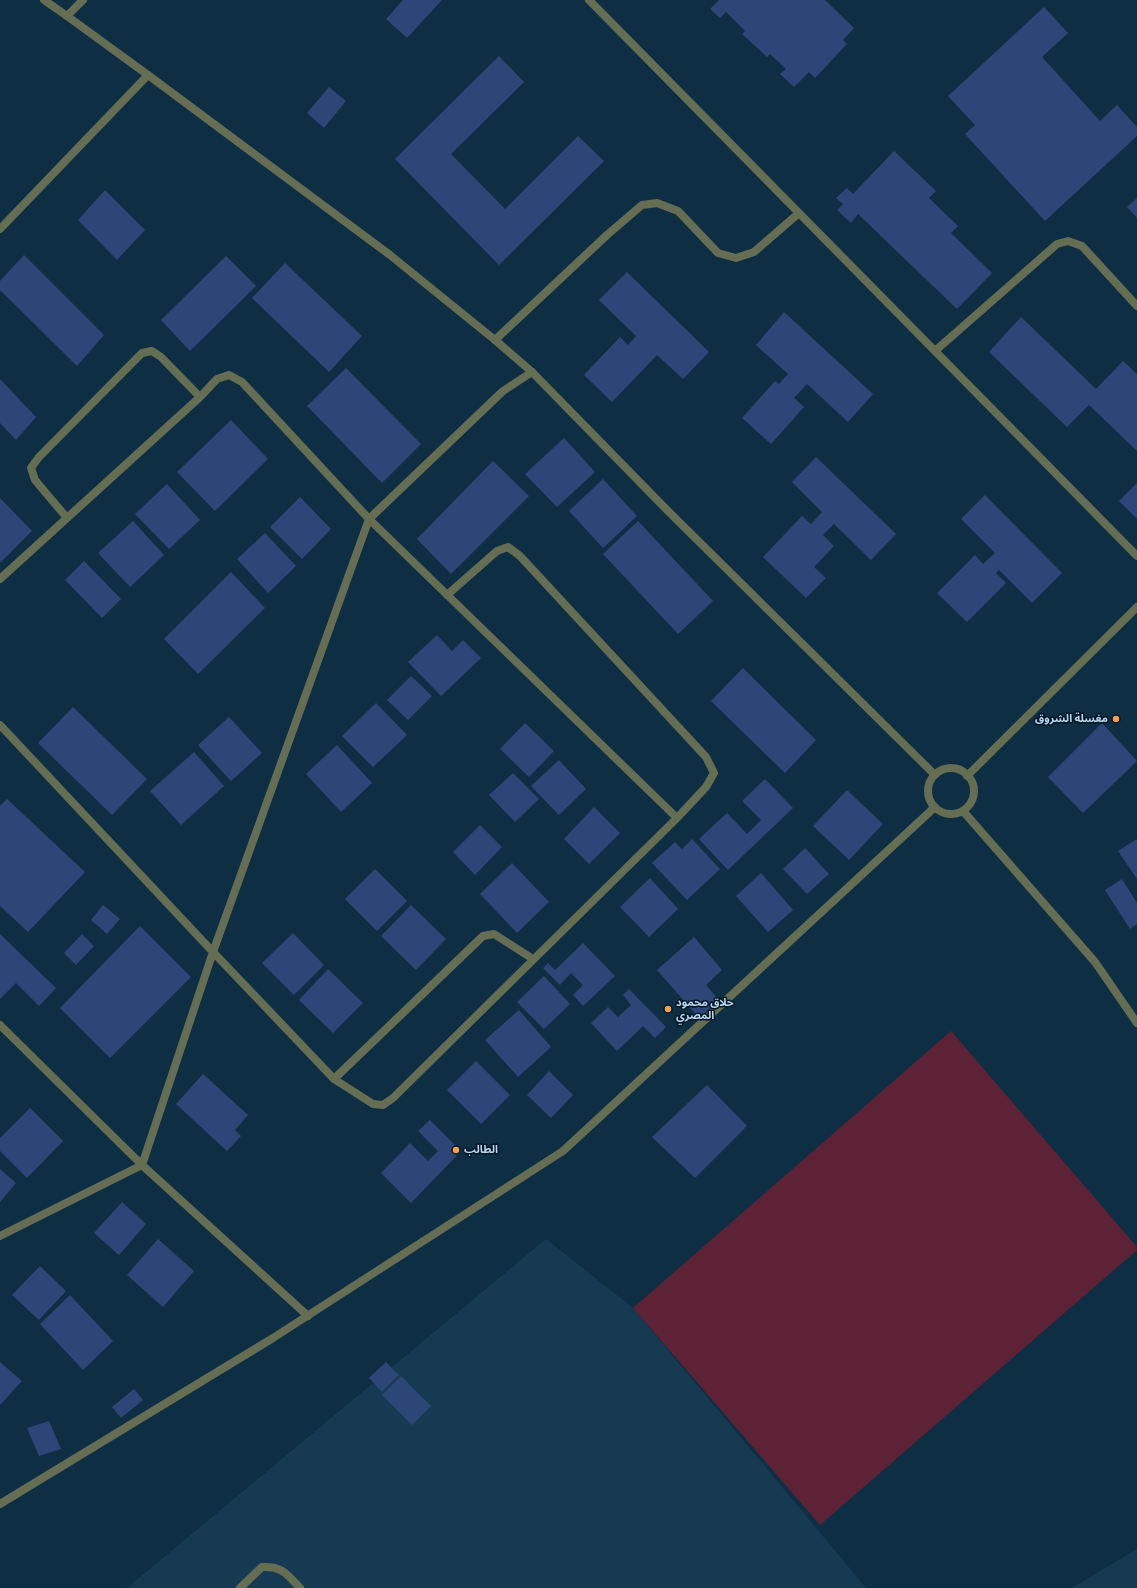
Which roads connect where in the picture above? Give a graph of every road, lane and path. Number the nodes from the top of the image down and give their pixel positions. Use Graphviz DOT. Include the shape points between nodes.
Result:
graph roads {
  1 [pos="44,0"];
  2 [pos="83,0"];
  3 [pos="589,0"];
  4 [pos="67,16"];
  5 [pos="148,75"];
  6 [pos="799,213"];
  7 [pos="0,229"];
  8 [pos="1137,306"];
  9 [pos="496,340"];
  10 [pos="935,351"];
  11 [pos="532,372"];
  12 [pos="200,397"];
  13 [pos="67,518"];
  14 [pos="369,519"];
  15 [pos="1137,556"];
  16 [pos="0,579"];
  17 [pos="447,595"];
  18 [pos="1137,606"];
  19 [pos="0,725"];
  20 [pos="935,775"];
  21 [pos="967,776"];
  22 [pos="935,807"];
  23 [pos="964,811"];
  24 [pos="677,818"];
  25 [pos="213,952"];
  26 [pos="533,959"];
  27 [pos="1137,1023"];
  28 [pos="0,1025"];
  29 [pos="334,1079"];
  30 [pos="142,1164"];
  31 [pos="0,1236"];
  32 [pos="308,1316"];
  33 [pos="0,1504"];
  34 [pos="240,1588"];
  35 [pos="300,1588"];
  1 -- 4 [label="street"];
  2 -- 4 [label="street"];
  3 -- 6 [label="street"];
  4 -- 5 [label="street"];
  5 -- 7 [label="street"];
  5 -- 9 [label="street" via="390,255"];
  6 -- 9 [label="street" via="754,252 736,258 718,253 678,211 658,203 642,205"];
  6 -- 10 [label="street"];
  8 -- 10 [label="street" via="1082,246 1068,241 1057,244"];
  9 -- 11 [label="street"];
  10 -- 15 [label="street"];
  11 -- 14 [label="street" via="503,391"];
  11 -- 20 [label="street" via="667,510"];
  12 -- 13 [label="street"];
  12 -- 13 [label="street" via="161,357 152,352 142,353 31,468 35,480"];
  12 -- 14 [label="street" via="217,379 229,375 242,382"];
  13 -- 16 [label="street"];
  14 -- 17 [label="street"];
  14 -- 25 [label="street"];
  17 -- 24 [label="street"];
  17 -- 24 [label="street" via="497,551 508,547 520,556 706,757 714,773 706,787"];
  18 -- 21 [label="street"];
  19 -- 25 [label="street"];
  20 -- 21 [label="street" via="947,768 956,768"];
  20 -- 22 [label="street" via="928,786 928,795"];
  21 -- 23 [label="street" via="974,787 970,804"];
  22 -- 23 [label="street" via="946,814"];
  22 -- 32 [label="street" via="563,1151"];
  23 -- 27 [label="street" via="1095,962"];
  24 -- 26 [label="street"];
  25 -- 29 [label="street"];
  25 -- 30 [label="street"];
  26 -- 29 [label="street" via="494,934 483,936"];
  26 -- 29 [label="street" via="383,1105 373,1104"];
  28 -- 30 [label="street"];
  30 -- 31 [label="street"];
  30 -- 32 [label="street"];
  32 -- 33 [label="street"];
  34 -- 35 [label="street" via="262,1567 274,1566 285,1572"];
}
